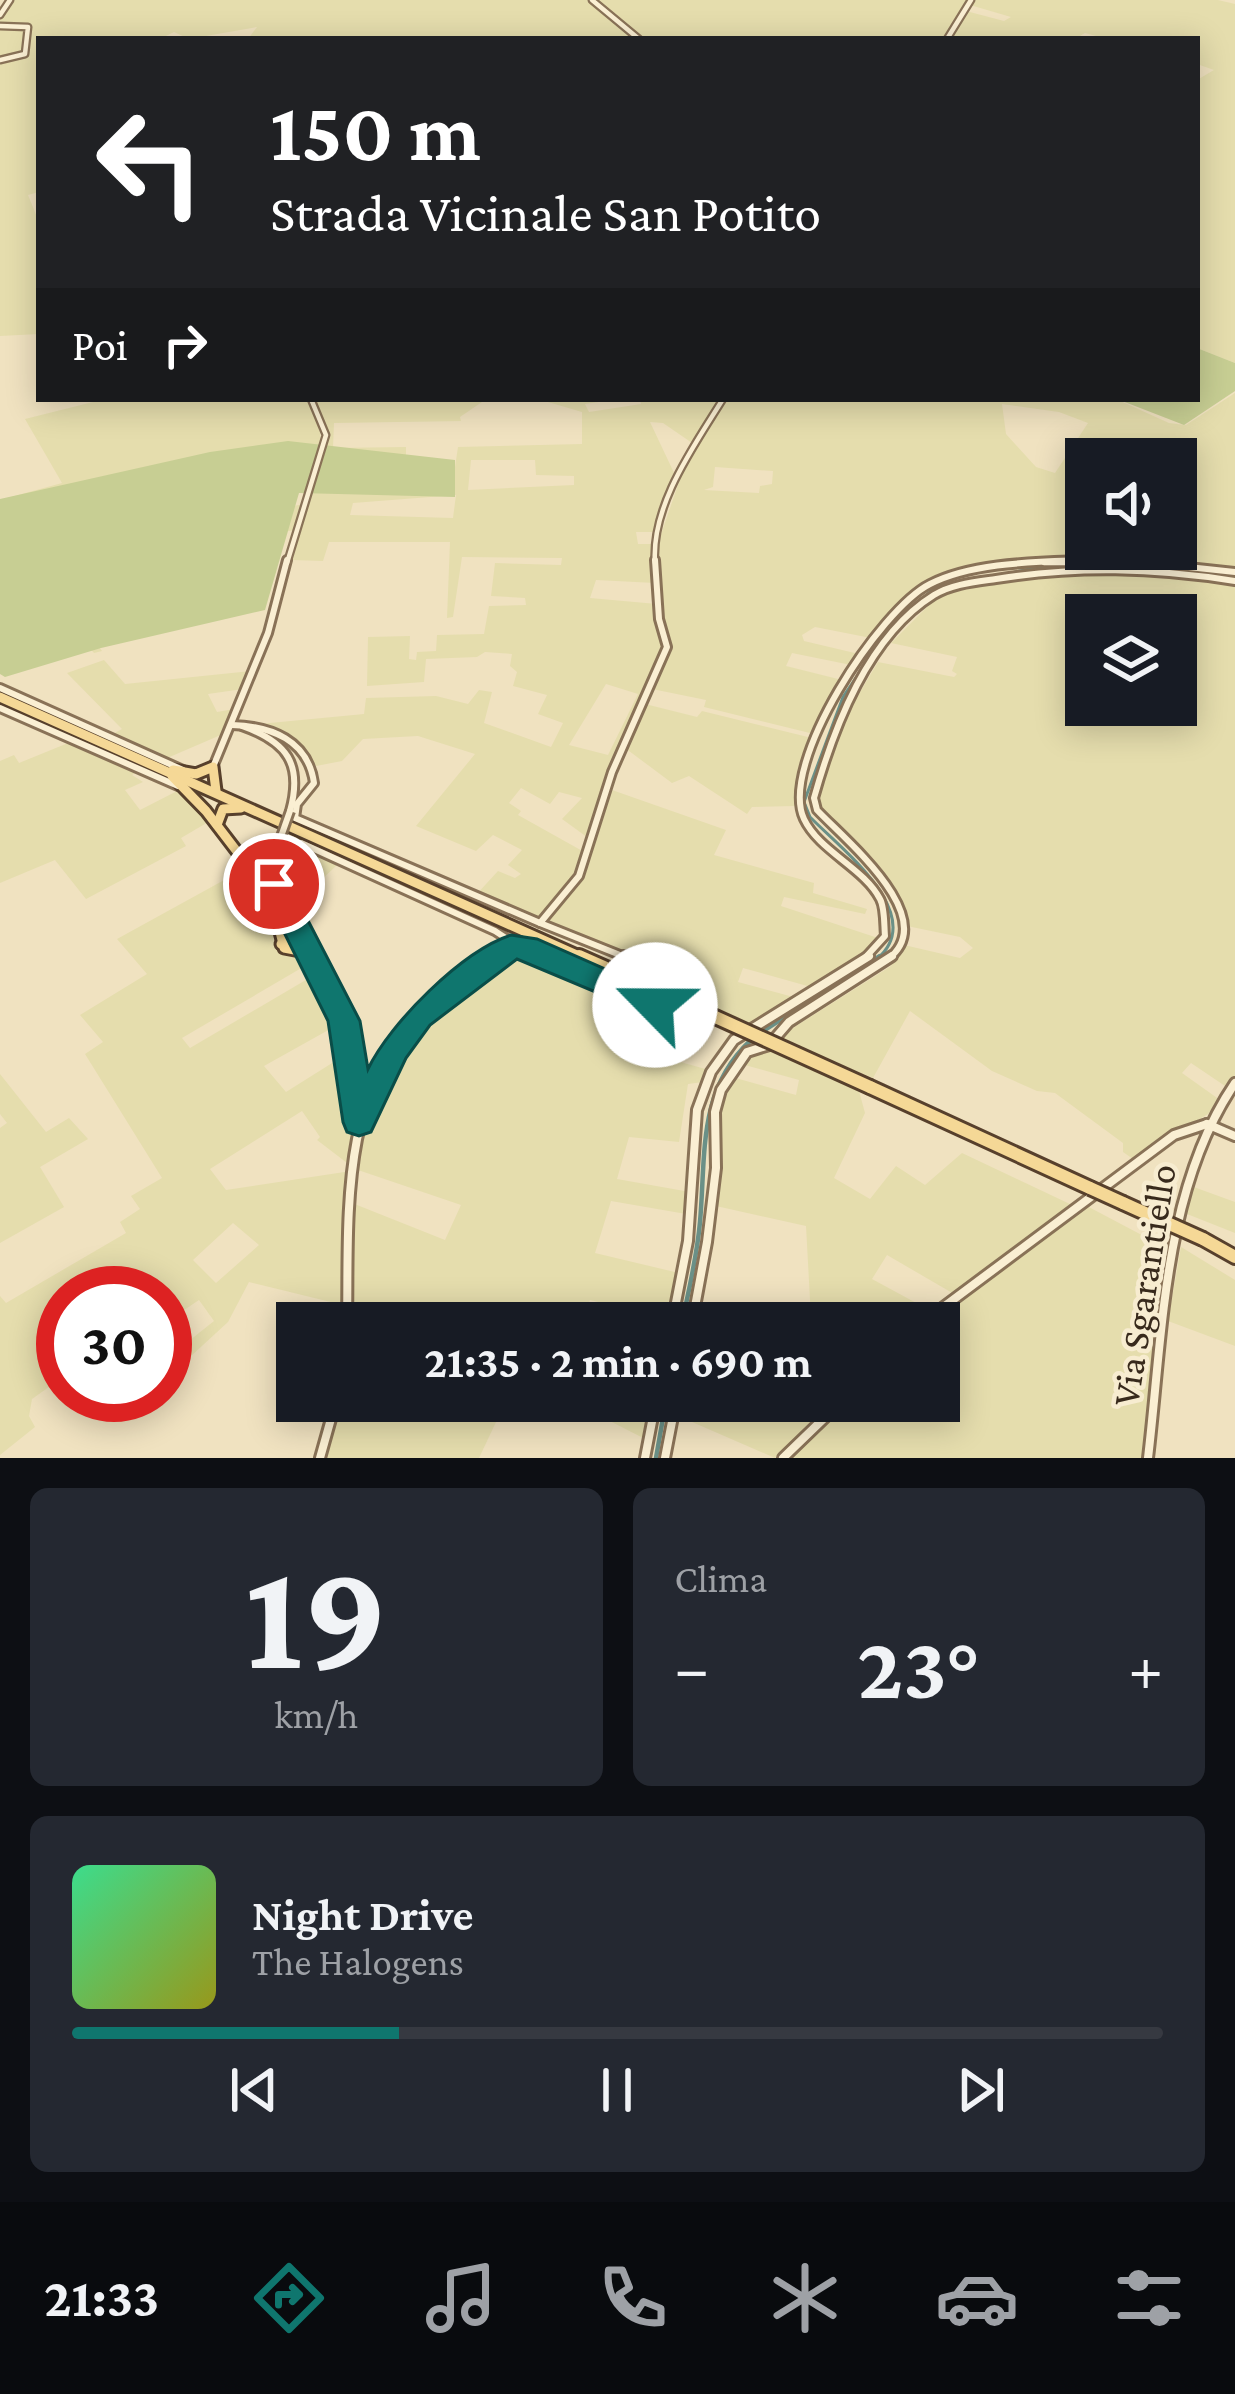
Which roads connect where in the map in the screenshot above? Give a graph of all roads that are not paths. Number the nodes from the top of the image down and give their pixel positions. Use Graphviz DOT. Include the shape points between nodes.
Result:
graph roads {
  1 [pos="10,0"];
  2 [pos="592,0"];
  3 [pos="971,0"];
  4 [pos="0,15"];
  5 [pos="0,26"];
  6 [pos="635,36"];
  7 [pos="949,36"];
  8 [pos="0,60"];
  9 [pos="312,402"];
  10 [pos="721,402"];
  11 [pos="968,573"];
  12 [pos="1234,576"];
  13 [pos="974,583"];
  14 [pos="860,655"];
  15 [pos="875,660"];
  16 [pos="0,692"];
  17 [pos="0,708"];
  18 [pos="235,725"];
  19 [pos="810,756"];
  20 [pos="827,760"];
  21 [pos="213,767"];
  22 [pos="161,769"];
  23 [pos="185,772"];
  24 [pos="184,788"];
  25 [pos="221,796"];
  26 [pos="250,809"];
  27 [pos="217,825"];
  28 [pos="301,843"];
  29 [pos="878,875"];
  30 [pos="865,880"];
  31 [pos="540,923"];
  32 [pos="297,934"];
  33 [pos="281,944"];
  34 [pos="518,946"];
  35 [pos="305,952"];
  36 [pos="808,992"];
  37 [pos="820,1004"];
  38 [pos="1235,1083"];
  39 [pos="359,1122"];
  40 [pos="1207,1124"];
  41 [pos="1235,1136"];
  42 [pos="694,1170"];
  43 [pos="715,1172"];
  44 [pos="1235,1255"];
  45 [pos="347,1302"];
  46 [pos="676,1302"];
  47 [pos="695,1302"];
  48 [pos="950,1302"];
  49 [pos="330,1422"];
  50 [pos="652,1422"];
  51 [pos="672,1422"];
  52 [pos="820,1422"];
  53 [pos="320,1458"];
  54 [pos="645,1458"];
  55 [pos="665,1458"];
  56 [pos="783,1458"];
  57 [pos="1148,1458"];
  1 -- 4 [label="street"];
  2 -- 6 [label="street"];
  3 -- 7 [label="street"];
  5 -- 8 [label="street" via="28,27 25,54"];
  9 -- 18 [label="street" via="326,434 318,471"];
  10 -- 31 [label="street" via="680,470 654,544 667,646 612,772 579,876"];
  11 -- 12 [label="street" via="1104,556"];
  11 -- 13 [label="street"];
  11 -- 14 [label="street" via="918,592"];
  12 -- 13 [label="street" via="1097,565"];
  13 -- 15 [label="street" via="927,600"];
  14 -- 15 [label="street"];
  14 -- 19 [label="street"];
  15 -- 20 [label="street"];
  16 -- 22 [label="main road"];
  16 -- 23 [label="street"];
  17 -- 24 [label="street"];
  18 -- 21 [label="street"];
  18 -- 31 [label="street" via="276,732 310,762 314,783 295,818"];
  18 -- 32 [label="street, bridge" via="295,759 298,786 272,866"];
  19 -- 20 [label="street"];
  19 -- 30 [label="street" via="798,806"];
  20 -- 29 [label="street" via="817,810"];
  21 -- 23 [label="main road"];
  21 -- 25 [label="main road"];
  22 -- 23 [label="main road"];
  22 -- 24 [label="main road"];
  22 -- 25 [label="main road"];
  24 -- 27 [label="main road"];
  25 -- 26 [label="main road"];
  26 -- 27 [label="main road" via="223,809"];
  26 -- 44 [label="main road, bridge"];
  27 -- 33 [label="main road" via="279,910"];
  28 -- 34 [label="street"];
  29 -- 30 [label="street"];
  29 -- 37 [label="street" via="902,905 900,942 883,964"];
  30 -- 36 [label="street" via="886,910 885,936 870,956"];
  31 -- 34 [label="street" via="642,964 680,988 680,1006 641,1000"];
  32 -- 33 [label="main road"];
  32 -- 35 [label="street"];
  33 -- 35 [label="main road"];
  34 -- 39 [label="street" via="419,1016 386,1062"];
  35 -- 39 [label="street" via="344,1021"];
  36 -- 37 [label="street"];
  36 -- 42 [label="street" via="724,1051 700,1093"];
  37 -- 43 [label="street" via="769,1045 747,1052 721,1090"];
  38 -- 40 [label="street"];
  39 -- 45 [label="street"];
  40 -- 41 [label="street"];
  40 -- 48 [label="street" via="1174,1135"];
  40 -- 57 [label="street, Via Sgarantiello" via="1190,1171"];
  42 -- 43 [label="street"];
  42 -- 46 [label="street"];
  43 -- 47 [label="street"];
  49 -- 53 [label="street"];
  50 -- 54 [label="street"];
  51 -- 55 [label="street"];
  52 -- 56 [label="street"];
}
